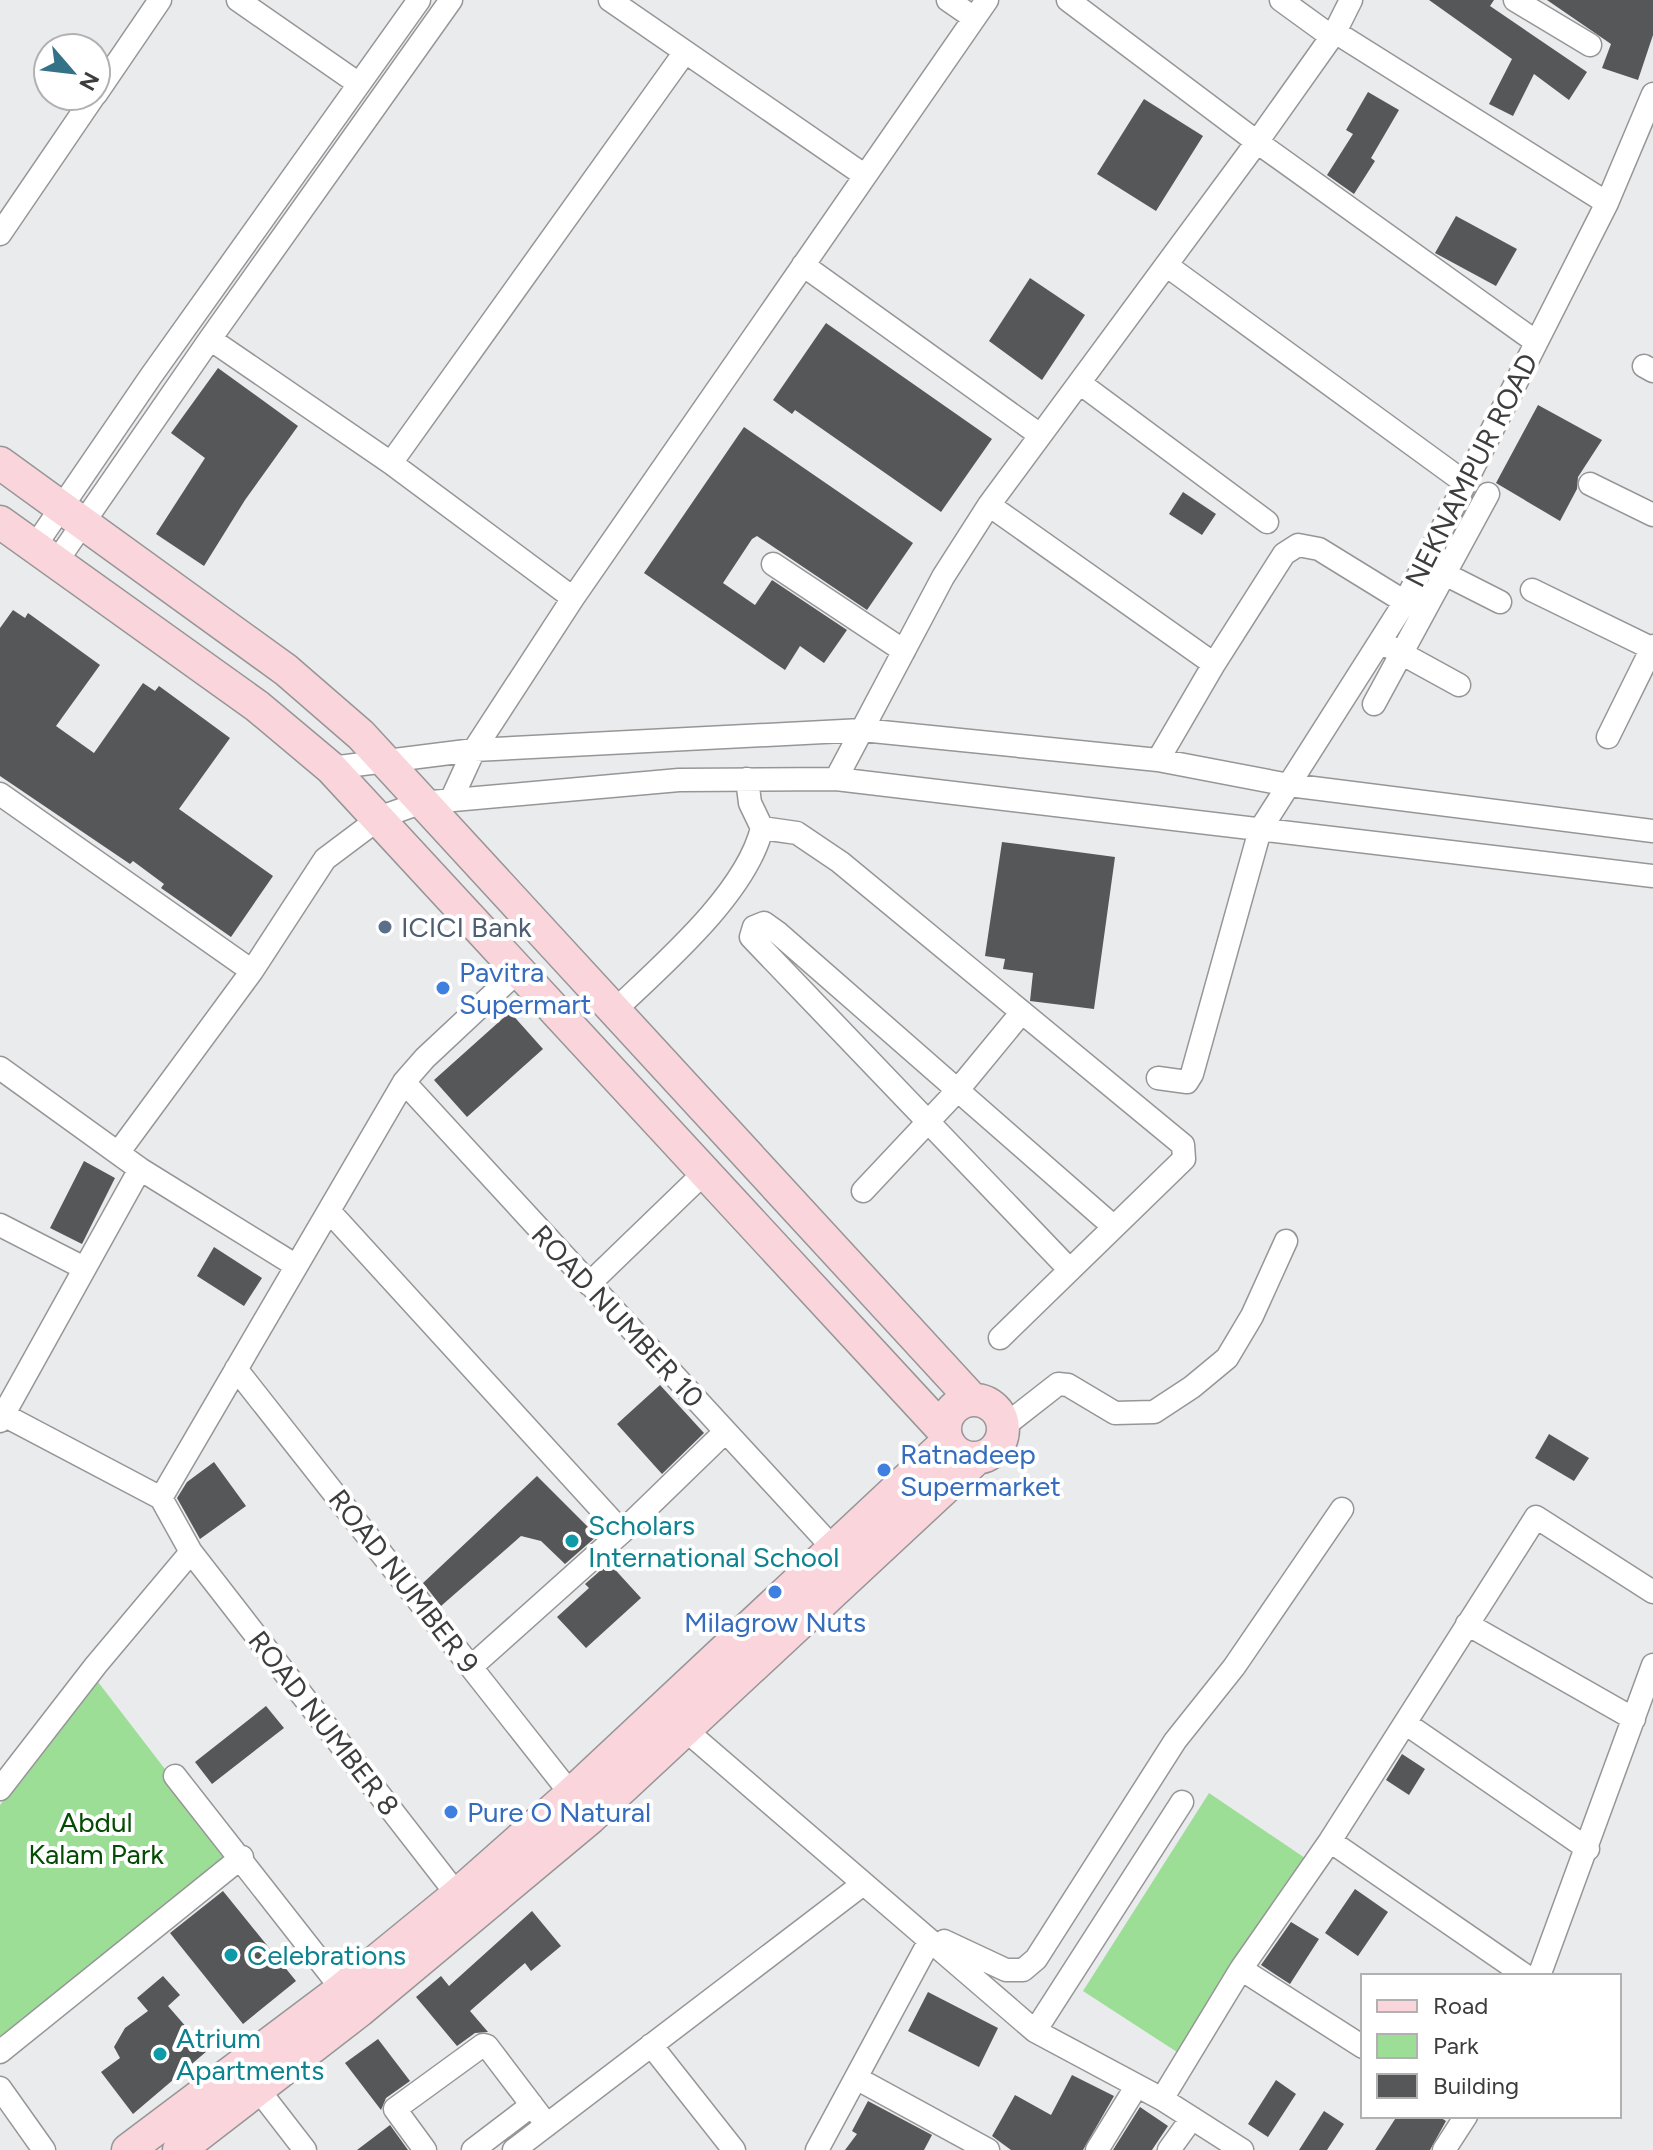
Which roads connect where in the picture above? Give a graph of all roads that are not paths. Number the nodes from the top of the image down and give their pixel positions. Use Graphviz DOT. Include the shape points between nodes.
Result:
graph roads {
  1 [pos="160,0"];
  2 [pos="238,0"];
  3 [pos="419,0"];
  4 [pos="451,0"];
  5 [pos="610,0"];
  6 [pos="948,0"];
  7 [pos="1068,0"];
  8 [pos="1281,0"];
  9 [pos="1351,0"];
  10 [pos="1515,0"];
  11 [pos="980,9"];
  12 [pos="1334,34"];
  13 [pos="1590,45"];
  14 [pos="685,52"];
  15 [pos="112,70"];
  16 [pos="359,84"];
  17 [pos="1653,94"];
  18 [pos="83,112"];
  19 [pos="1257,142"];
  20 [pos="864,175"];
  21 [pos="1607,203"];
  22 [pos="0,234"];
  23 [pos="803,265"];
  24 [pos="1166,265"];
  25 [pos="210,339"];
  26 [pos="1536,342"];
  27 [pos="1081,384"];
  28 [pos="1040,435"];
  29 [pos="0,463"];
  30 [pos="391,463"];
  31 [pos="1464,482"];
  32 [pos="1590,484"];
  33 [pos="1488,494"];
  34 [pos="989,505"];
  35 [pos="73,515"];
  36 [pos="1653,515"];
  37 [pos="0,522"];
  38 [pos="1267,522"];
  39 [pos="46,554"];
  40 [pos="773,564"];
  41 [pos="1424,564"];
  42 [pos="1445,574"];
  43 [pos="1532,590"];
  44 [pos="573,598"];
  45 [pos="1405,602"];
  46 [pos="1500,602"];
  47 [pos="1379,642"];
  48 [pos="1653,647"];
  49 [pos="904,651"];
  50 [pos="1401,654"];
  51 [pos="1214,664"];
  52 [pos="1459,685"];
  53 [pos="1374,704"];
  54 [pos="862,730"];
  55 [pos="1608,737"];
  56 [pos="474,750"];
  57 [pos="1158,760"];
  58 [pos="385,761"];
  59 [pos="331,768"];
  60 [pos="747,779"];
  61 [pos="836,779"];
  62 [pos="1289,785"];
  63 [pos="0,794"];
  64 [pos="452,798"];
  65 [pos="420,803"];
  66 [pos="381,817"];
  67 [pos="762,828"];
  68 [pos="1260,830"];
  69 [pos="1653,831"];
  70 [pos="1653,876"];
  71 [pos="252,971"];
  72 [pos="518,971"];
  73 [pos="613,1012"];
  74 [pos="1022,1012"];
  75 [pos="0,1068"];
  76 [pos="1158,1078"];
  77 [pos="404,1082"];
  78 [pos="957,1091"];
  79 [pos="928,1122"];
  80 [pos="118,1153"];
  81 [pos="140,1169"];
  82 [pos="704,1173"];
  83 [pos="863,1191"];
  84 [pos="329,1211"];
  85 [pos="0,1225"];
  86 [pos="1114,1227"];
  87 [pos="1286,1241"];
  88 [pos="295,1265"];
  89 [pos="84,1268"];
  90 [pos="1070,1270"];
  91 [pos="589,1284"];
  92 [pos="1000,1338"];
  93 [pos="236,1369"];
  94 [pos="972,1399"];
  95 [pos="1,1416"];
  96 [pos="1003,1427"];
  97 [pos="725,1432"];
  98 [pos="945,1436"];
  99 [pos="976,1459"];
  100 [pos="161,1498"];
  101 [pos="1342,1509"];
  102 [pos="622,1532"];
  103 [pos="834,1549"];
  104 [pos="191,1552"];
  105 [pos="1653,1592"];
  106 [pos="1467,1624"];
  107 [pos="1653,1665"];
  108 [pos="471,1667"];
  109 [pos="660,1708"];
  110 [pos="1634,1719"];
  111 [pos="1405,1723"];
  112 [pos="685,1730"];
  113 [pos="175,1776"];
  114 [pos="0,1789"];
  115 [pos="571,1794"];
  116 [pos="1182,1802"];
  117 [pos="1330,1841"];
  118 [pos="1588,1849"];
  119 [pos="242,1857"];
  120 [pos="863,1884"];
  121 [pos="466,1906"];
  122 [pos="933,1946"];
  123 [pos="1241,1969"];
  124 [pos="1523,1974"];
  125 [pos="1540,1974"];
  126 [pos="342,1989"];
  127 [pos="1035,2031"];
  128 [pos="651,2045"];
  129 [pos="1361,2046"];
  130 [pos="0,2052"];
  131 [pos="856,2078"];
  132 [pos="1136,2087"];
  133 [pos="0,2088"];
  134 [pos="257,2088"];
  135 [pos="1162,2099"];
  136 [pos="532,2105"];
  137 [pos="1192,2118"];
  138 [pos="1465,2118"];
  139 [pos="547,2125"];
  140 [pos="44,2150"];
  141 [pos="128,2150"];
  142 [pos="179,2150"];
  143 [pos="305,2150"];
  144 [pos="425,2150"];
  145 [pos="473,2150"];
  146 [pos="514,2150"];
  147 [pos="734,2150"];
  148 [pos="817,2150"];
  149 [pos="988,2150"];
  150 [pos="1097,2150"];
  151 [pos="1169,2150"];
  152 [pos="1242,2150"];
  153 [pos="1444,2150"];
  1 -- 15 [label="street"];
  2 -- 16 [label="street"];
  3 -- 16 [label="street"];
  4 -- 25 [label="street"];
  5 -- 14 [label="street"];
  6 -- 11 [label="street"];
  7 -- 19 [label="street"];
  8 -- 12 [label="street"];
  9 -- 12 [label="street"];
  10 -- 13 [label="street"];
  11 -- 20 [label="street"];
  12 -- 19 [label="street"];
  12 -- 21 [label="street"];
  14 -- 20 [label="street"];
  14 -- 30 [label="street"];
  16 -- 35 [label="street"];
  17 -- 21 [label="street, NEKNAMPUR ROAD"];
  18 -- 22 [label="street"];
  19 -- 24 [label="street"];
  19 -- 26 [label="street"];
  20 -- 23 [label="street"];
  21 -- 26 [label="street, NEKNAMPUR ROAD"];
  23 -- 28 [label="street"];
  23 -- 44 [label="street"];
  24 -- 27 [label="street"];
  24 -- 31 [label="street"];
  25 -- 30 [label="street"];
  25 -- 35 [label="street"];
  26 -- 31 [label="street, NEKNAMPUR ROAD"];
  27 -- 28 [label="street"];
  27 -- 38 [label="street"];
  28 -- 34 [label="street"];
  29 -- 35 [label="street"];
  30 -- 44 [label="street"];
  31 -- 41 [label="street, NEKNAMPUR ROAD"];
  32 -- 36 [label="street"];
  33 -- 42 [label="street"];
  34 -- 49 [label="street"];
  34 -- 51 [label="street"];
  35 -- 39 [label="street"];
  35 -- 58 [label="street" via="286,670"];
  37 -- 39 [label="street"];
  39 -- 59 [label="street" via="257,706"];
  40 -- 49 [label="street"];
  41 -- 42 [label="street"];
  41 -- 45 [label="street, NEKNAMPUR ROAD"];
  42 -- 46 [label="street"];
  42 -- 50 [label="street"];
  43 -- 48 [label="street"];
  44 -- 56 [label="street"];
  45 -- 47 [label="street, NEKNAMPUR ROAD"];
  45 -- 51 [label="street" via="1319,549 1298,545 1284,554"];
  47 -- 50 [label="street"];
  47 -- 62 [label="street, NEKNAMPUR ROAD"];
  48 -- 55 [label="street"];
  49 -- 54 [label="street"];
  50 -- 52 [label="street"];
  50 -- 53 [label="street"];
  51 -- 57 [label="street"];
  54 -- 56 [label="street"];
  54 -- 57 [label="street"];
  54 -- 61 [label="street"];
  56 -- 58 [label="street"];
  56 -- 64 [label="street"];
  57 -- 62 [label="street"];
  58 -- 59 [label="street"];
  58 -- 65 [label="street"];
  59 -- 66 [label="street"];
  60 -- 61 [label="street"];
  60 -- 64 [label="street"];
  60 -- 67 [label="street" via="750,803"];
  61 -- 68 [label="street"];
  62 -- 68 [label="street, NEKNAMPUR ROAD"];
  62 -- 69 [label="street"];
  63 -- 71 [label="street"];
  64 -- 65 [label="street"];
  65 -- 66 [label="street"];
  65 -- 73 [label="street"];
  66 -- 71 [label="street" via="325,859"];
  66 -- 72 [label="street"];
  67 -- 73 [label="street" via="745,869"];
  67 -- 74 [label="street" via="797,833 840,862"];
  68 -- 70 [label="street"];
  68 -- 76 [label="street, NEKNAMPUR ROAD" via="1192,1074 1187,1082"];
  71 -- 80 [label="street"];
  72 -- 77 [label="street"];
  72 -- 82 [label="street"];
  73 -- 94 [label="street"];
  74 -- 78 [label="street"];
  74 -- 86 [label="street" via="1183,1145 1184,1159"];
  75 -- 80 [label="street"];
  77 -- 84 [label="street"];
  77 -- 91 [label="street, ROAD NUMBER 10"];
  78 -- 79 [label="street"];
  78 -- 79 [label="street" via="778,933 764,923 754,927 751,937"];
  78 -- 86 [label="street"];
  79 -- 83 [label="street"];
  79 -- 90 [label="street"];
  80 -- 81 [label="street"];
  81 -- 88 [label="street"];
  81 -- 89 [label="street"];
  82 -- 91 [label="street"];
  82 -- 98 [label="street"];
  84 -- 88 [label="street"];
  84 -- 102 [label="street"];
  85 -- 89 [label="street"];
  86 -- 90 [label="street"];
  87 -- 96 [label="street" via="1227,1358 1154,1412 1115,1413 1058,1384"];
  88 -- 93 [label="street"];
  89 -- 95 [label="street"];
  90 -- 92 [label="street"];
  91 -- 97 [label="street, ROAD NUMBER 10"];
  93 -- 100 [label="street"];
  93 -- 108 [label="street, ROAD NUMBER 9"];
  94 -- 96 [label="street" via="993,1407"];
  94 -- 98 [label="street" via="951,1409"];
  95 -- 100 [label="street"];
  96 -- 99 [label="street" via="996,1449"];
  97 -- 102 [label="street"];
  97 -- 103 [label="street, ROAD NUMBER 10"];
  98 -- 99 [label="street" via="954,1452"];
  98 -- 103 [label="street"];
  99 -- 112 [label="street"];
  100 -- 104 [label="street, ROAD NUMBER 8"];
  101 -- 122 [label="street" via="1234,1667 1175,1741 1036,1959 1023,1970 1006,1970 944,1941"];
  102 -- 108 [label="street"];
  103 -- 109 [label="street"];
  104 -- 114 [label="street"];
  104 -- 121 [label="street, ROAD NUMBER 8"];
  105 -- 106 [label="street" via="1536,1517"];
  106 -- 110 [label="street"];
  106 -- 111 [label="street"];
  107 -- 110 [label="street"];
  108 -- 115 [label="street, ROAD NUMBER 9"];
  109 -- 112 [label="street"];
  109 -- 115 [label="street"];
  110 -- 118 [label="street"];
  111 -- 117 [label="street"];
  111 -- 118 [label="street"];
  112 -- 120 [label="street"];
  112 -- 121 [label="street"];
  113 -- 119 [label="street"];
  115 -- 121 [label="street"];
  116 -- 127 [label="street"];
  117 -- 123 [label="street"];
  117 -- 124 [label="street"];
  118 -- 125 [label="street"];
  119 -- 126 [label="street"];
  119 -- 130 [label="street"];
  120 -- 122 [label="street"];
  120 -- 128 [label="street"];
  121 -- 126 [label="street"];
  121 -- 134 [label="street"];
  122 -- 127 [label="street"];
  122 -- 131 [label="street"];
  123 -- 129 [label="street"];
  123 -- 135 [label="street"];
  126 -- 141 [label="street"];
  127 -- 132 [label="street"];
  128 -- 139 [label="street"];
  128 -- 147 [label="street"];
  131 -- 148 [label="street"];
  131 -- 149 [label="street"];
  132 -- 135 [label="street"];
  132 -- 150 [label="street"];
  133 -- 140 [label="street"];
  134 -- 142 [label="street"];
  134 -- 143 [label="street"];
  135 -- 137 [label="street"];
  136 -- 139 [label="street"];
  136 -- 144 [label="street" via="487,2046 479,2046 395,2109"];
  136 -- 145 [label="street"];
  137 -- 151 [label="street"];
  137 -- 152 [label="street"];
  138 -- 153 [label="street"];
  139 -- 146 [label="street"];
}
